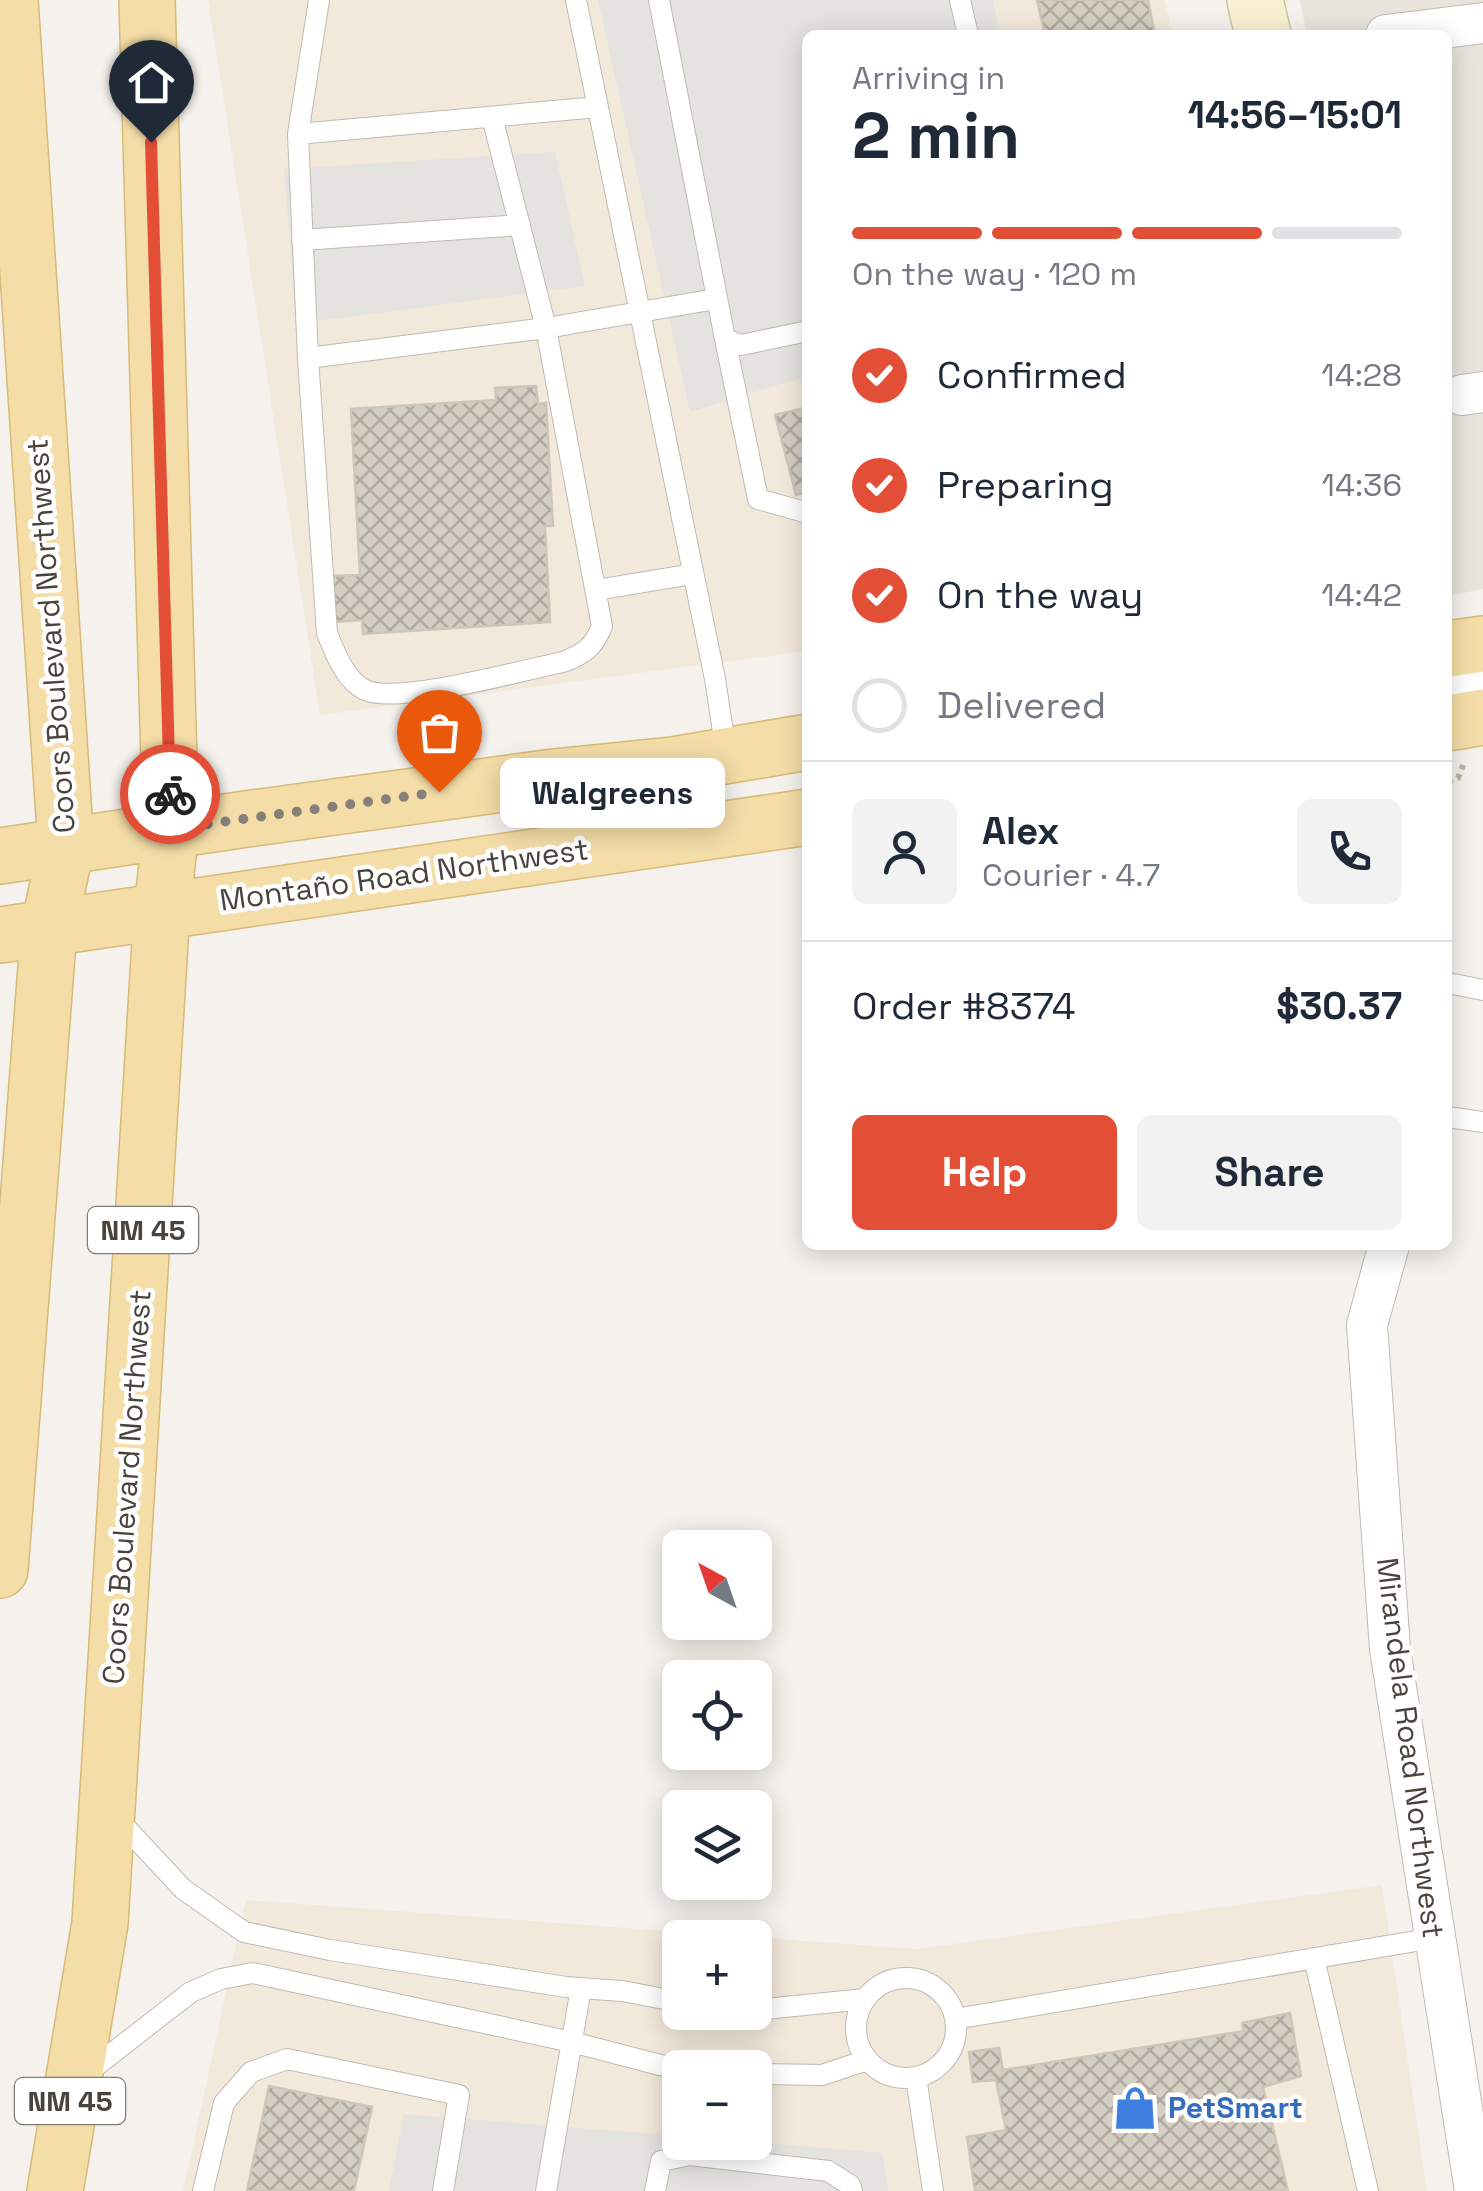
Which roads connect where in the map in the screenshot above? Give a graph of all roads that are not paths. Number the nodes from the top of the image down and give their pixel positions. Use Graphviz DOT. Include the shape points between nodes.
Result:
graph roads {
  1 [pos="10,0"];
  2 [pos="147,0"];
  3 [pos="320,0"];
  4 [pos="576,0"];
  5 [pos="659,0"];
  6 [pos="960,0"];
  7 [pos="1255,0"];
  8 [pos="1483,23"];
  9 [pos="967,30"];
  10 [pos="1262,30"];
  11 [pos="1426,30"];
  12 [pos="598,107"];
  13 [pos="492,116"];
  14 [pos="298,134"];
  15 [pos="520,225"];
  16 [pos="302,240"];
  17 [pos="716,299"];
  18 [pos="640,314"];
  19 [pos="546,328"];
  20 [pos="802,332"];
  21 [pos="725,339"];
  22 [pos="308,358"];
  23 [pos="802,511"];
  24 [pos="694,574"];
  25 [pos="596,590"];
  26 [pos="1483,644"];
  27 [pos="1452,648"];
  28 [pos="802,743"];
  29 [pos="726,754"];
  30 [pos="802,817"];
  31 [pos="171,829"];
  32 [pos="66,846"];
  33 [pos="0,856"];
  34 [pos="162,910"];
  35 [pos="25,931"];
  36 [pos="1452,983"];
  37 [pos="1483,990"];
  38 [pos="1452,1118"];
  39 [pos="1483,1122"];
  40 [pos="1388,1250"];
  41 [pos="0,1570"];
  42 [pos="107,1807"];
  43 [pos="1434,1938"];
  44 [pos="1314,1958"];
  45 [pos="581,1988"];
  46 [pos="662,1999"];
  47 [pos="866,1999"];
  48 [pos="772,2008"];
  49 [pos="955,2019"];
  50 [pos="572,2042"];
  51 [pos="867,2060"];
  52 [pos="662,2063"];
  53 [pos="772,2074"];
  54 [pos="916,2077"];
  55 [pos="73,2083"];
  56 [pos="55,2191"];
  57 [pos="203,2191"];
  58 [pos="443,2191"];
  59 [pos="546,2191"];
  60 [pos="654,2191"];
  61 [pos="852,2191"];
  62 [pos="933,2191"];
  63 [pos="1368,2191"];
  64 [pos="1475,2191"];
  1 -- 32 [label="main road, Coors Boulevard Northwest"];
  2 -- 31 [label="main road, Coors Boulevard Northwest / NM 45"];
  3 -- 14 [label="lane"];
  4 -- 12 [label="lane"];
  5 -- 17 [label="lane"];
  6 -- 9 [label="lane"];
  7 -- 10 [label="street"];
  8 -- 11 [label="street"];
  12 -- 13 [label="lane"];
  12 -- 18 [label="lane"];
  13 -- 14 [label="lane"];
  13 -- 15 [label="lane"];
  14 -- 16 [label="lane"];
  15 -- 16 [label="lane"];
  15 -- 19 [label="lane"];
  16 -- 22 [label="lane"];
  17 -- 18 [label="lane"];
  17 -- 21 [label="lane"];
  18 -- 19 [label="lane"];
  18 -- 24 [label="lane"];
  19 -- 22 [label="lane"];
  19 -- 25 [label="lane"];
  20 -- 21 [label="lane" via="741,346"];
  21 -- 23 [label="lane" via="758,499"];
  22 -- 25 [label="lane" via="327,634 340,664 363,689 392,696 580,656 596,644 602,626"];
  24 -- 25 [label="lane"];
  24 -- 29 [label="lane"];
  26 -- 27 [label="main road"];
  28 -- 29 [label="main road"];
  29 -- 31 [label="main road"];
  30 -- 34 [label="main road, Montaño Road Northwest"];
  31 -- 32 [label="main road"];
  31 -- 34 [label="main road, Coors Boulevard Northwest / NM 45"];
  32 -- 33 [label="main road"];
  32 -- 35 [label="main road, Coors Boulevard Northwest"];
  34 -- 35 [label="main road, Montaño Road Northwest"];
  34 -- 42 [label="main road, Coors Boulevard Northwest / NM 45"];
  35 -- 41 [label="main road, Coors Boulevard Northwest"];
  36 -- 37 [label="lane"];
  38 -- 39 [label="lane"];
  40 -- 43 [label="street, Mirandela Road Northwest" via="1368,1325 1390,1649"];
  42 -- 45 [label="lane" via="182,1890 244,1932"];
  42 -- 55 [label="main road, Coors Boulevard Northwest / NM 45" via="100,1923"];
  43 -- 44 [label="lane"];
  43 -- 64 [label="street, Mirandela Road Northwest"];
  44 -- 49 [label="lane"];
  44 -- 63 [label="lane"];
  45 -- 46 [label="lane"];
  45 -- 50 [label="lane"];
  47 -- 48 [label="lane"];
  47 -- 49 [label="lane" via="892,1980 908,1978 939,1990"];
  47 -- 51 [label="lane" via="856,2030"];
  49 -- 54 [label="lane" via="951,2051 941,2065"];
  50 -- 52 [label="lane"];
  50 -- 55 [label="lane" via="254,1973 191,1992"];
  50 -- 59 [label="lane"];
  51 -- 53 [label="lane" via="822,2075"];
  51 -- 54 [label="lane" via="895,2077"];
  54 -- 62 [label="lane"];
  55 -- 56 [label="main road, Coors Boulevard Northwest / NM 45"];
  57 -- 58 [label="lane" via="224,2103 251,2072 287,2059 459,2096"];
  60 -- 61 [label="lane" via="661,2161 690,2155 828,2172"];
}
